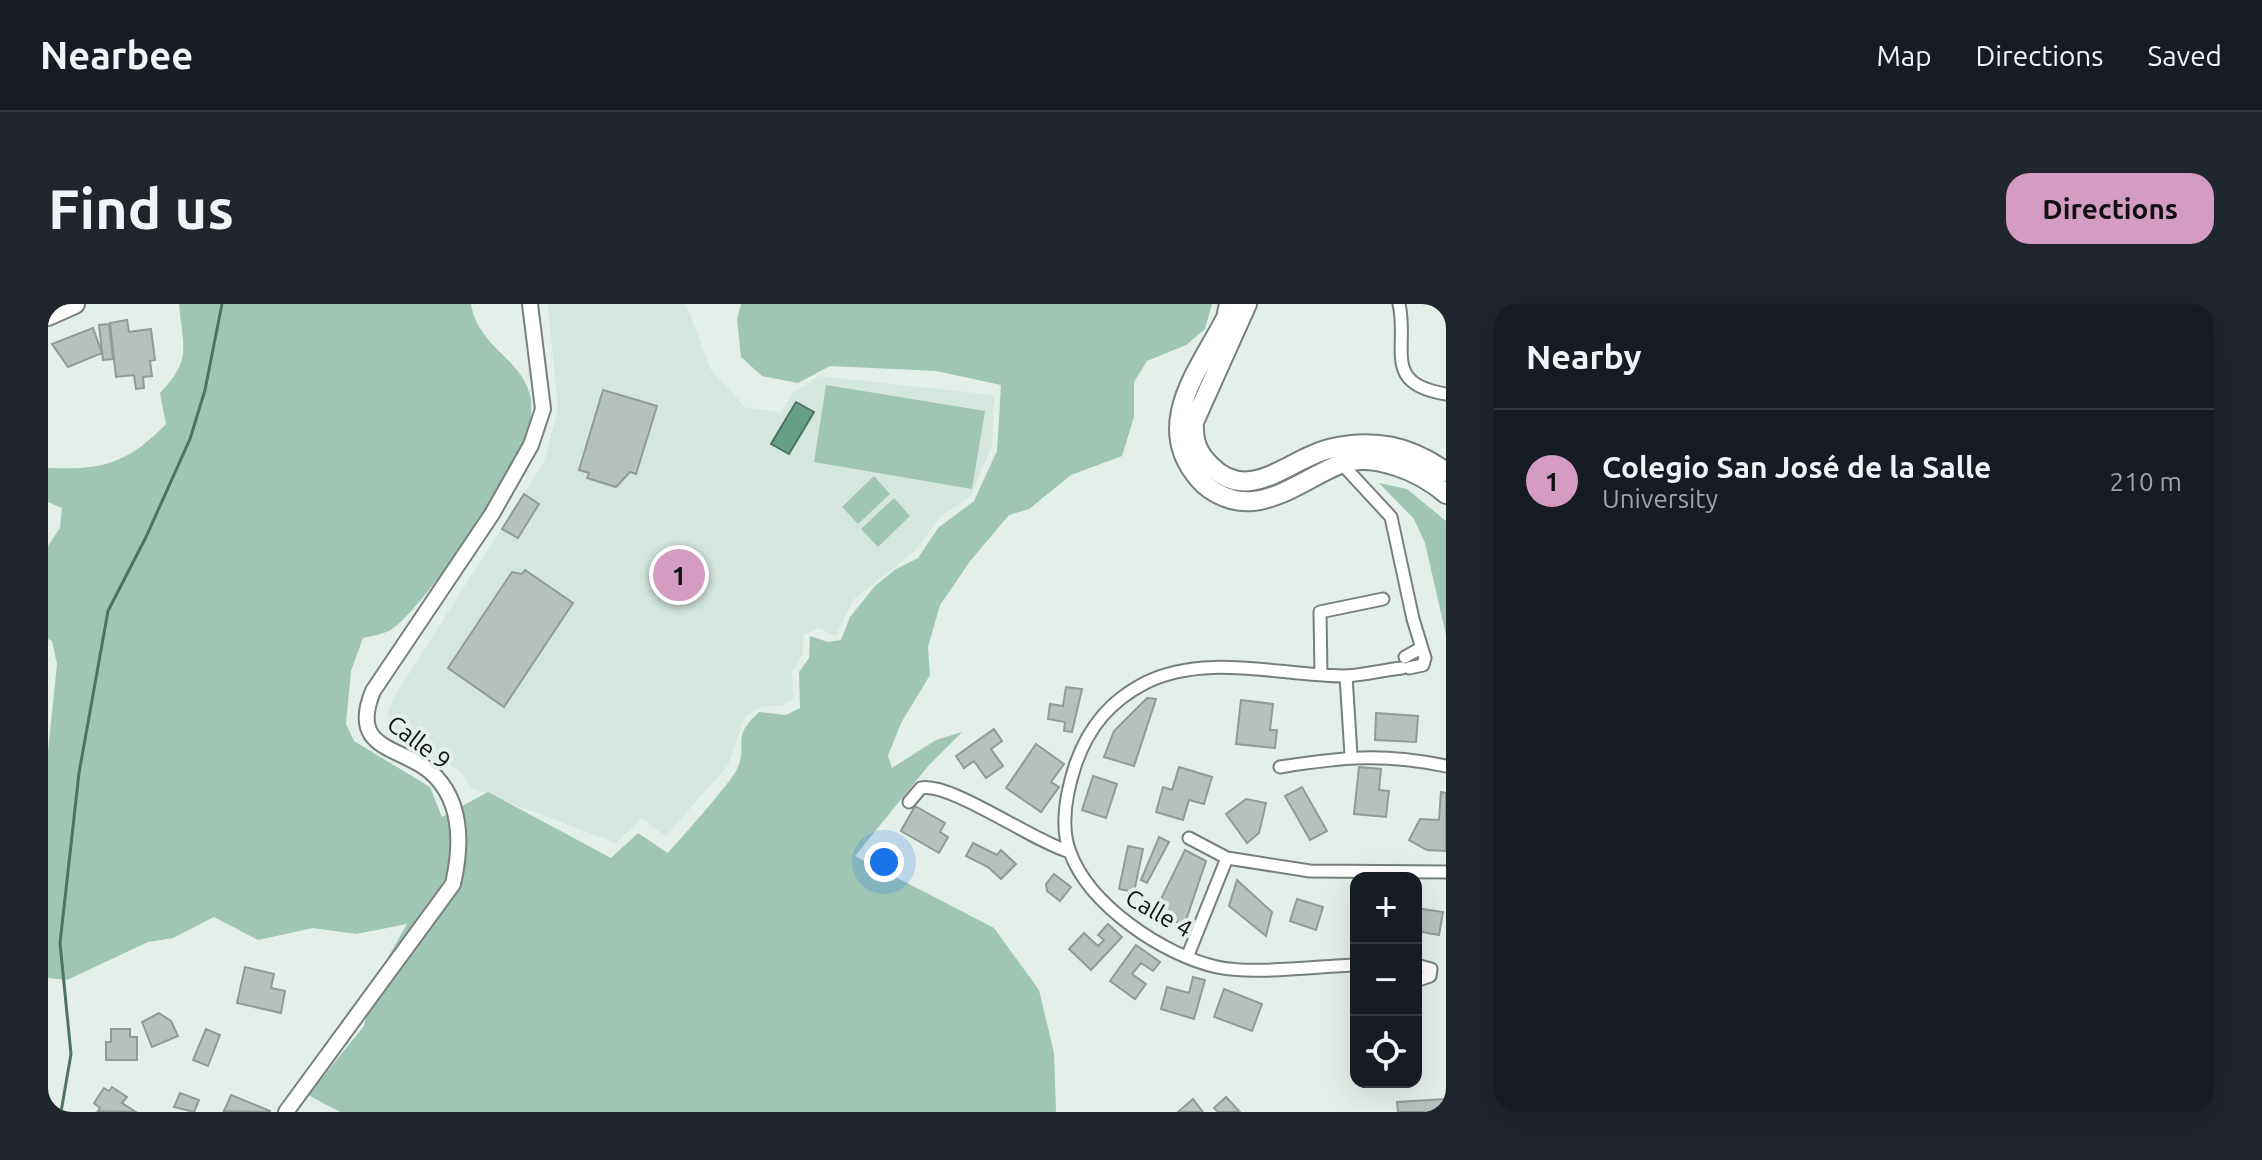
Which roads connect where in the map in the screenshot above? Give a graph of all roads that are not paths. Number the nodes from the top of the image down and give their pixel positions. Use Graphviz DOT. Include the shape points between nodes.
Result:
graph roads {
  1 [pos="75,304"];
  2 [pos="530,304"];
  3 [pos="1229,304"];
  4 [pos="1247,304"];
  5 [pos="1399,304"];
  6 [pos="48,316"];
  7 [pos="1446,394"];
  8 [pos="1341,463"];
  9 [pos="1446,472"];
  10 [pos="1446,494"];
  11 [pos="1383,599"];
  12 [pos="1321,675"];
  13 [pos="1346,676"];
  14 [pos="1351,755"];
  15 [pos="1446,766"];
  16 [pos="1280,767"];
  17 [pos="909,802"];
  18 [pos="1189,838"];
  19 [pos="1070,852"];
  20 [pos="1227,858"];
  21 [pos="1446,872"];
  22 [pos="1188,955"];
  23 [pos="1350,965"];
  24 [pos="1422,967"];
  25 [pos="1422,979"];
  26 [pos="286,1112"];
  1 -- 6 [label="main road"];
  2 -- 26 [label="street, Calle 9" via="543,409 531,445 498,505 373,691 366,712 376,742 427,769 451,803 460,853 453,884"];
  3 -- 8 [label="main road" via="1181,406 1176,431 1187,467 1204,485 1240,501 1257,501"];
  4 -- 9 [label="main road" via="1194,422 1199,452 1220,476 1240,483 1265,478 1327,449 1361,445 1393,445 1421,453"];
  5 -- 7 [label="street" via="1399,357 1408,378 1419,389"];
  8 -- 10 [label="main road" via="1394,466"];
  8 -- 13 [label="street, Calle 4" via="1391,517 1421,648 1403,663"];
  11 -- 12 [label="street" via="1320,612"];
  12 -- 13 [label="street, Calle 4"];
  12 -- 19 [label="street, Calle 4" via="1188,670 1146,682 1111,705 1085,737 1070,781 1064,817"];
  13 -- 14 [label="street"];
  14 -- 15 [label="street"];
  14 -- 16 [label="street"];
  17 -- 19 [label="street" via="921,788 932,788"];
  18 -- 20 [label="street"];
  19 -- 22 [label="street, Calle 4" via="1108,910 1144,935"];
  20 -- 21 [label="street" via="1310,871"];
  20 -- 22 [label="street"];
  22 -- 23 [label="street, Calle 4" via="1217,967"];
  24 -- 25 [label="street" via="1431,969"];
}
